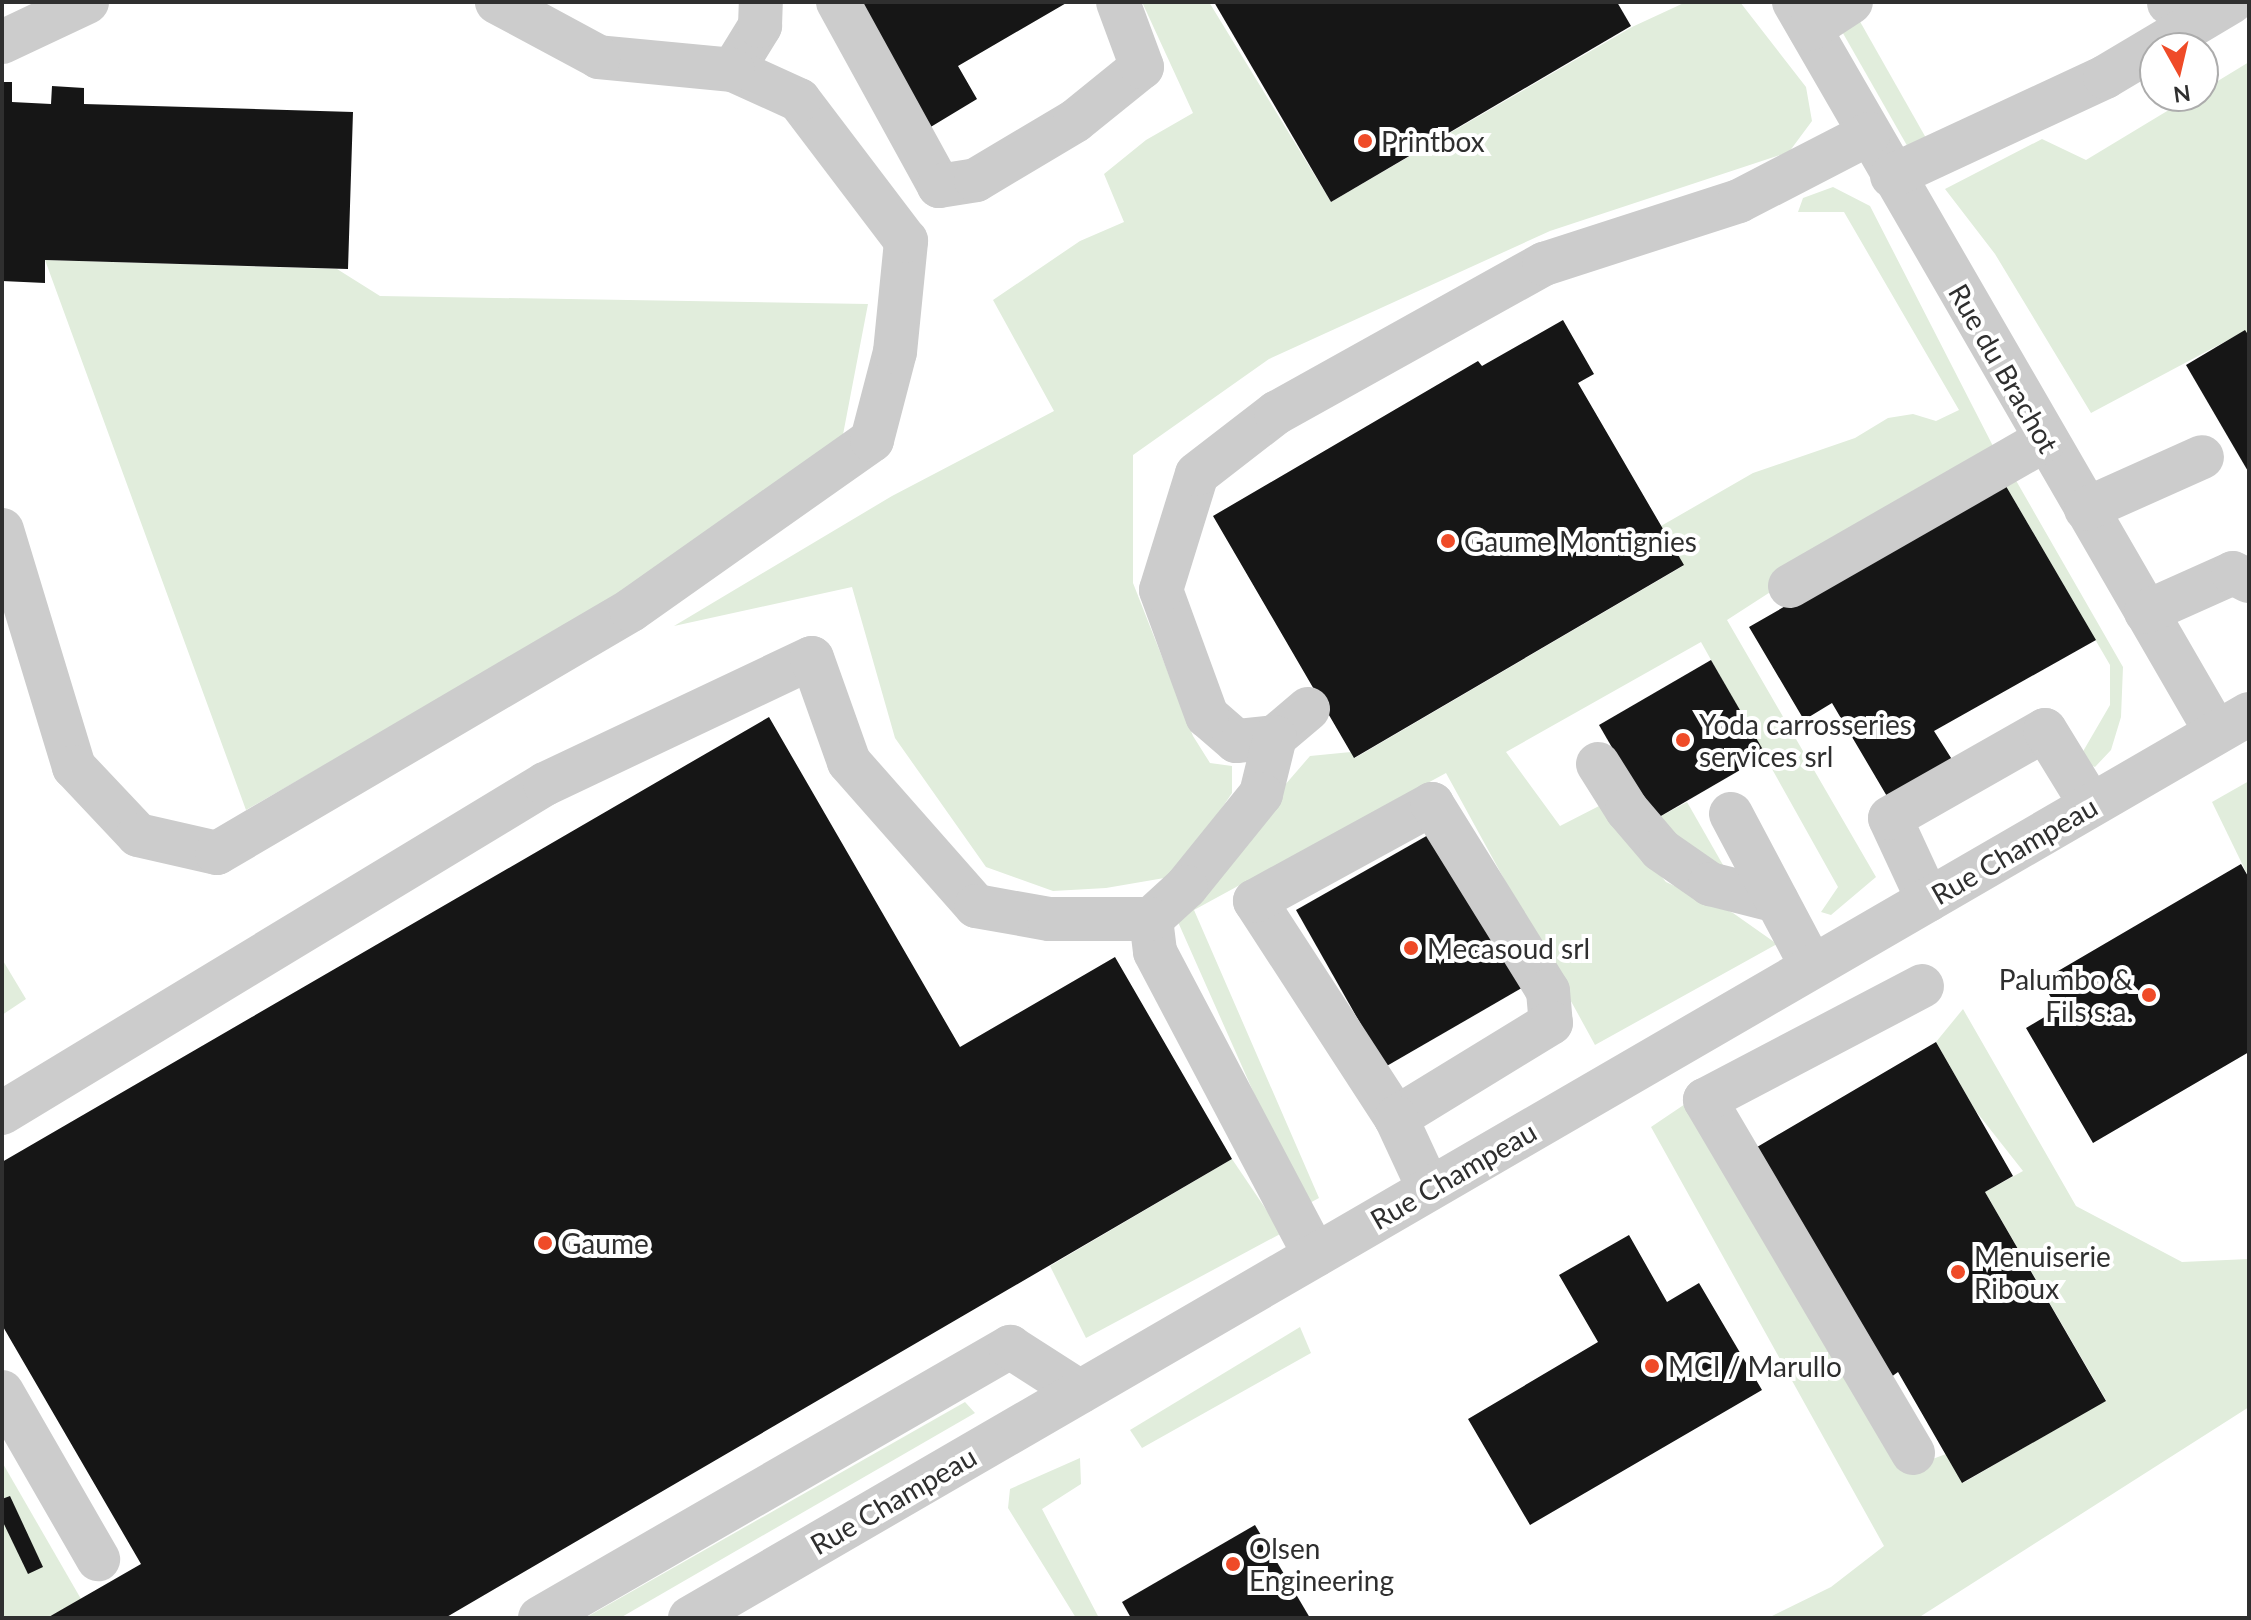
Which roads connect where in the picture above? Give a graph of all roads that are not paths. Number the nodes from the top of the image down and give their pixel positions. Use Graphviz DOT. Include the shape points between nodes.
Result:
graph roads {
  1 [pos="87,2"];
  2 [pos="497,2"];
  3 [pos="761,2"];
  4 [pos="838,2"];
  5 [pos="1118,2"];
  6 [pos="1851,2"];
  7 [pos="2169,2"];
  8 [pos="2231,2"];
  9 [pos="1802,15"];
  10 [pos="2,42"];
  11 [pos="2134,59"];
  12 [pos="733,70"];
  13 [pos="1869,134"];
  14 [pos="1892,176"];
  15 [pos="2045,440"];
  16 [pos="2202,457"];
  17 [pos="2086,509"];
  18 [pos="2,530"];
  19 [pos="2249,581"];
  20 [pos="1790,586"];
  21 [pos="2146,612"];
  22 [pos="2232,723"];
  23 [pos="1598,764"];
  24 [pos="2091,805"];
  25 [pos="1731,814"];
  26 [pos="1928,900"];
  27 [pos="1777,901"];
  28 [pos="1151,919"];
  29 [pos="1811,965"];
  30 [pos="1922,986"];
  31 [pos="1679,1044"];
  32 [pos="1705,1100"];
  33 [pos="2,1113"];
  34 [pos="1396,1118"];
  35 [pos="1429,1189"];
  36 [pos="1315,1255"];
  37 [pos="2,1392"];
  38 [pos="1080,1392"];
  39 [pos="1913,1453"];
  40 [pos="98,1559"];
  41 [pos="540,1618"];
  42 [pos="690,1618"];
  1 -- 10 [label="street"];
  2 -- 12 [label="street" via="599,57"];
  3 -- 12 [label="street" via="760,26"];
  4 -- 5 [label="street" via="939,186 976,180 1075,121 1142,67"];
  6 -- 9 [label="street"];
  7 -- 11 [label="street"];
  8 -- 11 [label="street"];
  9 -- 13 [label="street, Rue du Brachot"];
  11 -- 14 [label="street"];
  12 -- 18 [label="street" via="799,100 906,241 895,352 872,440 631,610 217,853 138,835 74,767"];
  13 -- 14 [label="street, Rue du Brachot"];
  13 -- 28 [label="street" via="1739,201 1544,264 1276,413 1197,474 1161,590 1207,716 1236,741 1291,723 1261,794 1186,887"];
  14 -- 15 [label="street, Rue du Brachot"];
  15 -- 17 [label="street, Rue du Brachot"];
  15 -- 20 [label="street"];
  16 -- 17 [label="street"];
  17 -- 21 [label="street, Rue du Brachot"];
  19 -- 21 [label="street" via="2233,573"];
  21 -- 22 [label="street, Rue du Brachot"];
  22 -- 24 [label="street, Rue Champeau"];
  23 -- 27 [label="street" via="1661,850 1710,884"];
  24 -- 26 [label="street, Rue Champeau"];
  24 -- 26 [label="street" via="2045,730 1890,818"];
  25 -- 27 [label="street"];
  26 -- 29 [label="street, Rue Champeau"];
  27 -- 29 [label="street"];
  28 -- 33 [label="street" via="1049,919 976,906 849,762 812,658 545,784"];
  28 -- 36 [label="street" via="1155,952"];
  29 -- 31 [label="street, Rue Champeau"];
  30 -- 32 [label="street"];
  31 -- 32 [label="street"];
  31 -- 35 [label="street, Rue Champeau"];
  32 -- 39 [label="street"];
  34 -- 34 [label="street" via="1551,1023 1548,991 1432,804 1255,901"];
  34 -- 35 [label="street"];
  35 -- 36 [label="street, Rue Champeau"];
  36 -- 38 [label="street, Rue Champeau"];
  37 -- 40 [label="street"];
  38 -- 41 [label="street" via="1010,1347"];
  38 -- 42 [label="street, Rue Champeau"];
}
